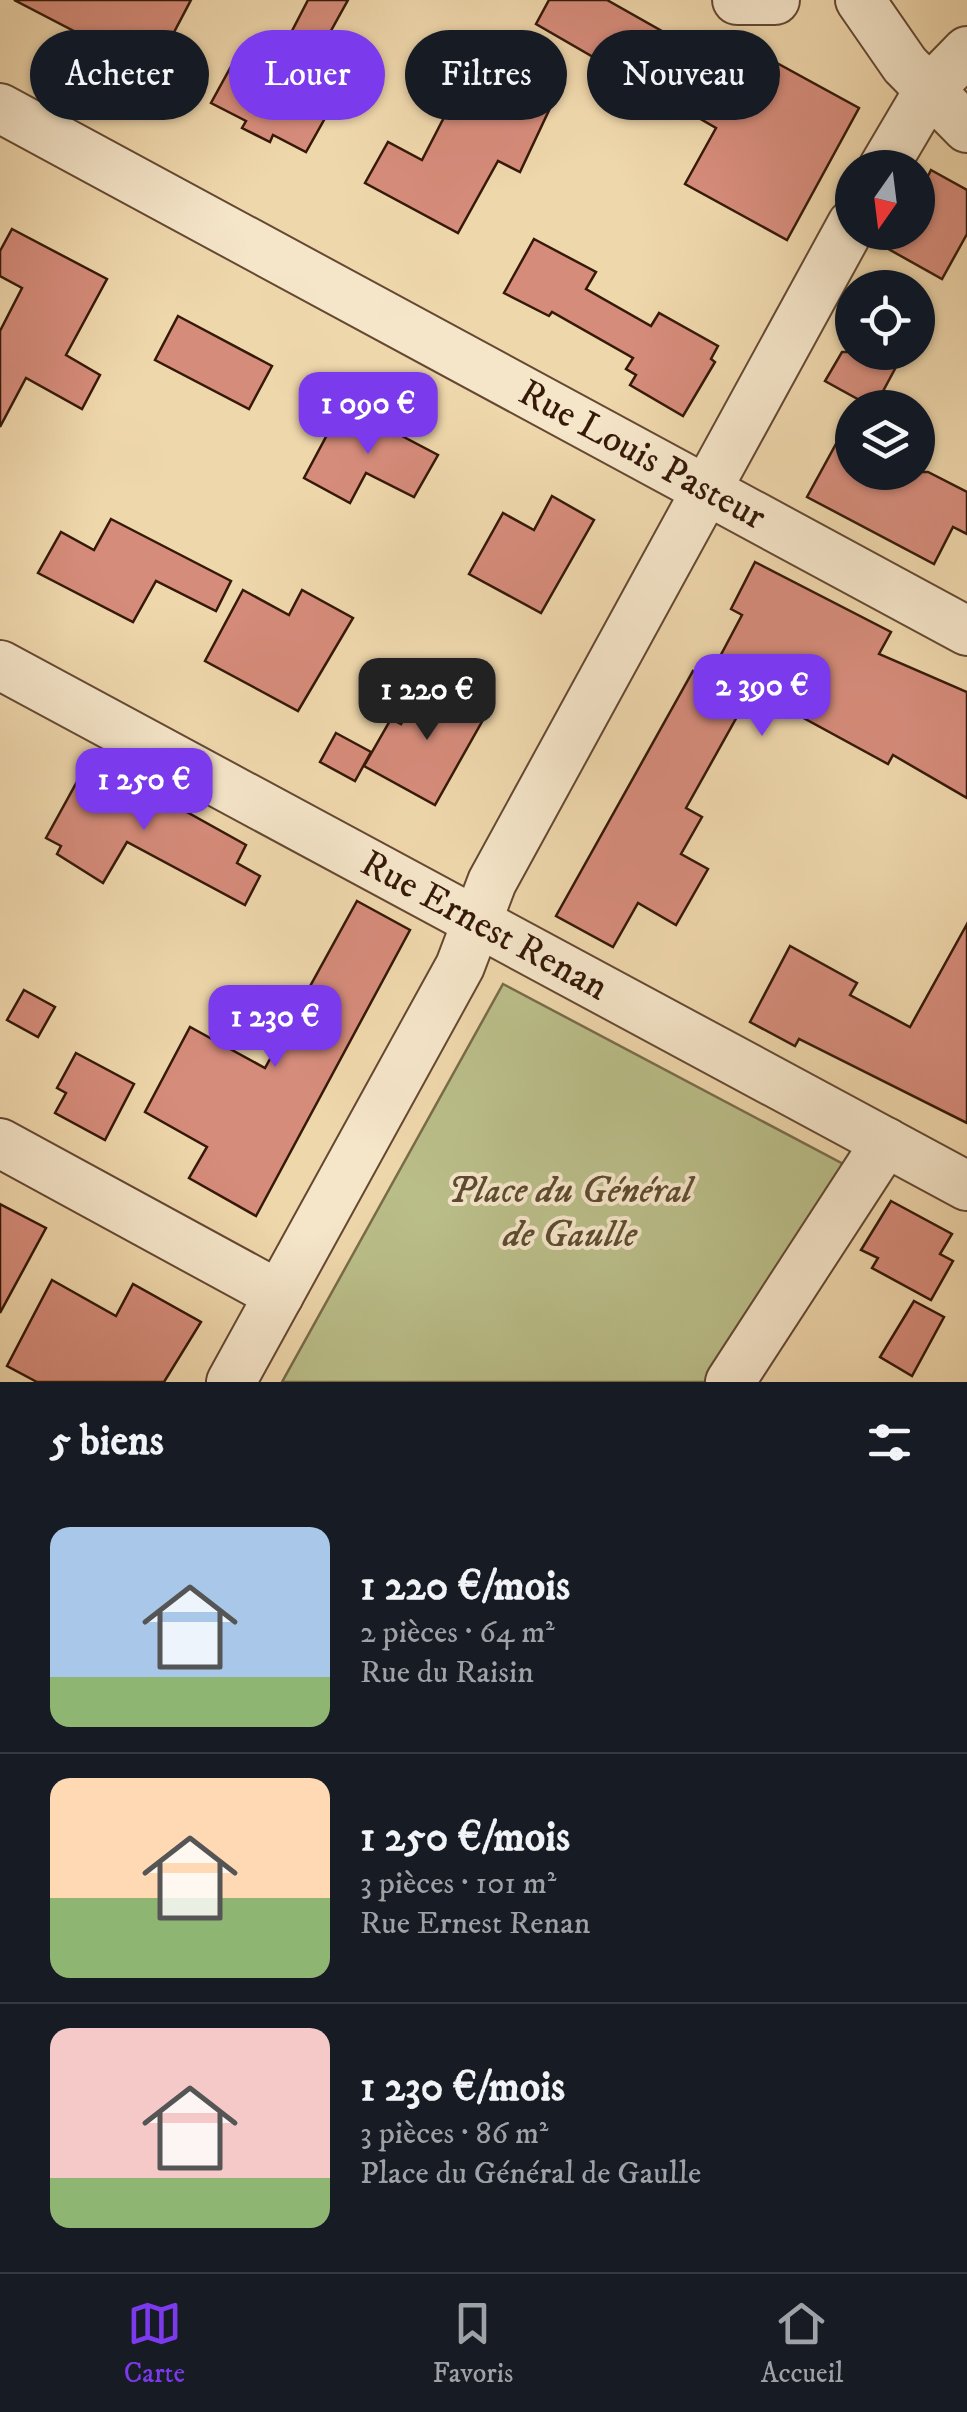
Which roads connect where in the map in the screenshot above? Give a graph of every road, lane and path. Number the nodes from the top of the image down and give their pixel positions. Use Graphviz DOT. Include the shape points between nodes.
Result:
graph roads {
  1 [pos="738,0"];
  2 [pos="775,0"];
  3 [pos="860,0"];
  4 [pos="967,51"];
  5 [pos="929,90"];
  6 [pos="0,108"];
  7 [pos="967,128"];
  8 [pos="894,150"];
  9 [pos="838,250"];
  10 [pos="709,492"];
  11 [pos="967,631"];
  12 [pos="0,665"];
  13 [pos="475,920"];
  14 [pos="886,1142"];
  15 [pos="0,1143"];
  16 [pos="967,1186"];
  17 [pos="279,1295"];
  18 [pos="231,1382"];
  19 [pos="730,1382"];
  1 -- 2 [label="street"];
  3 -- 5 [label="street"];
  4 -- 5 [label="street"];
  5 -- 7 [label="street"];
  5 -- 8 [label="street"];
  6 -- 10 [label="street, Rue Louis Pasteur"];
  9 -- 10 [label="street"];
  10 -- 11 [label="street, Rue Louis Pasteur"];
  10 -- 13 [label="street"];
  12 -- 13 [label="street, Rue Ernest Renan"];
  13 -- 14 [label="street, Rue Ernest Renan"];
  13 -- 17 [label="street" via="460,966"];
  14 -- 16 [label="street, Rue Ernest Renan"];
  14 -- 19 [label="street"];
  15 -- 17 [label="street"];
  17 -- 18 [label="street"];
}
